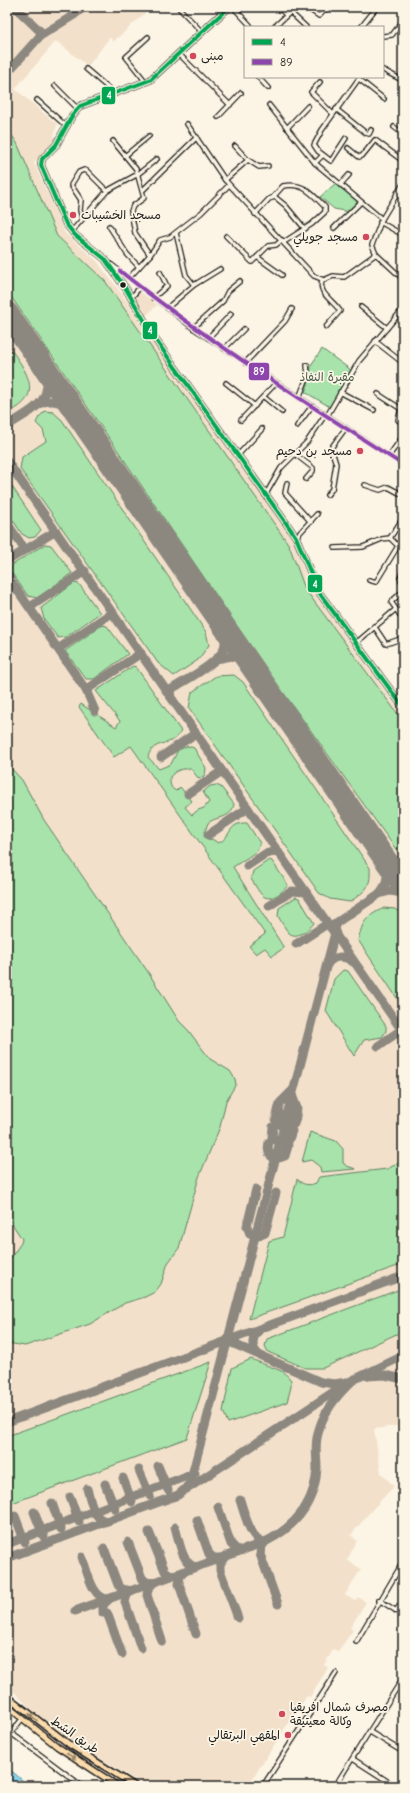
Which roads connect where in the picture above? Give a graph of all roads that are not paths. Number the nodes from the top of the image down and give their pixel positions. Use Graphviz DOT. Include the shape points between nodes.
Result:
graph roads {
  1 [pos="178,7"];
  2 [pos="229,7"];
  3 [pos="233,7"];
  4 [pos="278,7"];
  5 [pos="296,7"];
  6 [pos="306,7"];
  7 [pos="328,7"];
  8 [pos="377,7"];
  9 [pos="290,12"];
  10 [pos="286,16"];
  11 [pos="402,22"];
  12 [pos="250,25"];
  13 [pos="275,26"];
  14 [pos="305,26"];
  15 [pos="361,26"];
  16 [pos="202,32"];
  17 [pos="384,36"];
  18 [pos="148,37"];
  19 [pos="179,54"];
  20 [pos="86,69"];
  21 [pos="384,71"];
  22 [pos="403,77"];
  23 [pos="259,78"];
  24 [pos="359,78"];
  25 [pos="146,82"];
  26 [pos="320,82"];
  27 [pos="55,86"];
  28 [pos="268,88"];
  29 [pos="114,93"];
  30 [pos="242,93"];
  31 [pos="384,99"];
  32 [pos="37,100"];
  33 [pos="230,105"];
  34 [pos="269,105"];
  35 [pos="308,106"];
  36 [pos="78,109"];
  37 [pos="336,109"];
  38 [pos="333,114"];
  39 [pos="218,117"];
  40 [pos="187,124"];
  41 [pos="66,126"];
  42 [pos="394,127"];
  43 [pos="287,128"];
  44 [pos="371,130"];
  45 [pos="403,134"];
  46 [pos="149,136"];
  47 [pos="197,137"];
  48 [pos="346,138"];
  49 [pos="113,141"];
  50 [pos="235,146"];
  51 [pos="348,148"];
  52 [pos="323,154"];
  53 [pos="126,155"];
  54 [pos="157,159"];
  55 [pos="248,160"];
  56 [pos="403,161"];
  57 [pos="315,163"];
  58 [pos="268,166"];
  59 [pos="138,174"];
  60 [pos="349,175"];
  61 [pos="225,180"];
  62 [pos="229,184"];
  63 [pos="403,184"];
  64 [pos="340,185"];
  65 [pos="142,190"];
  66 [pos="107,191"];
  67 [pos="397,193"];
  68 [pos="273,197"];
  69 [pos="403,197"];
  70 [pos="361,202"];
  71 [pos="255,214"];
  72 [pos="82,219"];
  73 [pos="381,221"];
  74 [pos="109,226"];
  75 [pos="334,228"];
  76 [pos="305,229"];
  77 [pos="72,231"];
  78 [pos="176,233"];
  79 [pos="403,235"];
  80 [pos="226,236"];
  81 [pos="283,241"];
  82 [pos="376,254"];
  83 [pos="150,255"];
  84 [pos="257,257"];
  85 [pos="105,259"];
  86 [pos="139,267"];
  87 [pos="220,269"];
  88 [pos="160,272"];
  89 [pos="282,276"];
  90 [pos="129,278"];
  91 [pos="403,279"];
  92 [pos="322,280"];
  93 [pos="240,281"];
  94 [pos="194,285"];
  95 [pos="140,287"];
  96 [pos="131,298"];
  97 [pos="153,298"];
  98 [pos="361,307"];
  99 [pos="167,308"];
  100 [pos="292,309"];
  101 [pos="403,310"];
  102 [pos="231,314"];
  103 [pos="326,327"];
  104 [pos="193,328"];
  105 [pos="387,328"];
  106 [pos="244,329"];
  107 [pos="208,338"];
  108 [pos="375,341"];
  109 [pos="224,349"];
  110 [pos="245,363"];
  111 [pos="403,363"];
  112 [pos="307,364"];
  113 [pos="226,383"];
  114 [pos="276,383"];
  115 [pos="340,392"];
  116 [pos="378,394"];
  117 [pos="264,397"];
  118 [pos="299,398"];
  119 [pos="255,406"];
  120 [pos="312,406"];
  121 [pos="402,408"];
  122 [pos="374,410"];
  123 [pos="282,412"];
  124 [pos="326,415"];
  125 [pos="242,420"];
  126 [pos="403,424"];
  127 [pos="298,426"];
  128 [pos="262,429"];
  129 [pos="345,429"];
  130 [pos="403,436"];
  131 [pos="239,454"];
  132 [pos="295,454"];
  133 [pos="389,456"];
  134 [pos="403,466"];
  135 [pos="306,479"];
  136 [pos="287,483"];
  137 [pos="365,485"];
  138 [pos="266,494"];
  139 [pos="327,495"];
  140 [pos="403,495"];
  141 [pos="317,514"];
  142 [pos="403,518"];
  143 [pos="311,522"];
  144 [pos="296,537"];
  145 [pos="390,538"];
  146 [pos="335,548"];
  147 [pos="403,571"];
  148 [pos="369,580"];
  149 [pos="403,584"];
  150 [pos="403,590"];
  151 [pos="396,608"];
  152 [pos="401,613"];
  153 [pos="403,620"];
  154 [pos="374,626"];
  155 [pos="403,638"];
  156 [pos="356,643"];
  157 [pos="401,699"];
  158 [pos="403,707"];
  159 [pos="403,1562"];
  160 [pos="379,1600"];
  161 [pos="403,1600"];
  162 [pos="396,1611"];
  163 [pos="403,1615"];
  164 [pos="356,1642"];
  165 [pos="336,1673"];
  166 [pos="403,1678"];
  167 [pos="7,1696"];
  168 [pos="7,1706"];
  169 [pos="22,1719"];
  170 [pos="7,1730"];
  171 [pos="370,1732"];
  172 [pos="11,1733"];
  173 [pos="403,1752"];
  174 [pos="352,1759"];
  175 [pos="82,1786"];
  176 [pos="118,1786"];
  177 [pos="135,1786"];
  178 [pos="263,1786"];
  179 [pos="336,1786"];
  180 [pos="395,1786"];
  1 -- 16 [label="street"];
  2 -- 16 [label="main road"];
  3 -- 12 [label="street"];
  4 -- 10 [label="street"];
  5 -- 9 [label="street"];
  6 -- 7 [label="street" via="319,16"];
  8 -- 15 [label="street"];
  9 -- 10 [label="street"];
  9 -- 14 [label="street"];
  10 -- 13 [label="street"];
  11 -- 17 [label="street" via="392,35"];
  16 -- 19 [label="main road"];
  18 -- 25 [label="street" via="126,57"];
  19 -- 25 [label="main road"];
  19 -- 33 [label="street"];
  20 -- 29 [label="street"];
  21 -- 22 [label="street" via="400,79"];
  23 -- 28 [label="street"];
  24 -- 31 [label="street"];
  24 -- 37 [label="street"];
  25 -- 29 [label="main road"];
  26 -- 38 [label="street" via="311,92"];
  27 -- 36 [label="street"];
  29 -- 36 [label="main road"];
  30 -- 33 [label="street"];
  32 -- 41 [label="street"];
  33 -- 39 [label="street"];
  34 -- 43 [label="street"];
  35 -- 43 [label="street"];
  36 -- 41 [label="main road"];
  37 -- 38 [label="street"];
  37 -- 44 [label="street" via="366,133 369,134"];
  38 -- 52 [label="street" via="314,143 314,147"];
  40 -- 47 [label="street"];
  41 -- 77 [label="main road" via="56,144 41,161 41,165 62,216"];
  42 -- 45 [label="street"];
  43 -- 57 [label="street"];
  46 -- 53 [label="street"];
  47 -- 61 [label="street"];
  47 -- 65 [label="street"];
  48 -- 52 [label="street" via="331,161"];
  49 -- 53 [label="street"];
  50 -- 55 [label="street"];
  51 -- 56 [label="street" via="359,157 375,140"];
  52 -- 57 [label="street"];
  53 -- 59 [label="street"];
  54 -- 59 [label="street"];
  55 -- 58 [label="street" via="259,167"];
  55 -- 61 [label="street"];
  57 -- 64 [label="street"];
  59 -- 65 [label="street"];
  59 -- 66 [label="street"];
  60 -- 64 [label="street"];
  61 -- 62 [label="street"];
  62 -- 71 [label="street"];
  62 -- 78 [label="street" via="201,213"];
  63 -- 67 [label="street"];
  64 -- 70 [label="street"];
  65 -- 83 [label="street" via="144,198 133,206 131,211 135,234"];
  66 -- 72 [label="street"];
  66 -- 72 [label="street" via="87,171 79,172 71,185 81,200"];
  67 -- 69 [label="street"];
  67 -- 73 [label="street"];
  68 -- 71 [label="street"];
  68 -- 76 [label="street" via="285,205"];
  68 -- 76 [label="street" via="283,186 299,186 310,192 325,207 325,212"];
  70 -- 73 [label="street"];
  70 -- 75 [label="street"];
  71 -- 81 [label="street"];
  72 -- 77 [label="street"];
  73 -- 79 [label="street"];
  73 -- 82 [label="street" via="372,241 372,249"];
  74 -- 86 [label="street" via="127,254"];
  76 -- 81 [label="street"];
  77 -- 85 [label="main road"];
  78 -- 83 [label="street" via="167,239 161,239"];
  78 -- 94 [label="street" via="186,275"];
  80 -- 84 [label="street" via="250,261 253,262"];
  81 -- 84 [label="street" via="268,246"];
  81 -- 92 [label="street" via="310,273"];
  82 -- 91 [label="street"];
  82 -- 92 [label="street" via="344,277 333,276"];
  83 -- 86 [label="street"];
  84 -- 89 [label="street"];
  85 -- 90 [label="street"];
  85 -- 96 [label="main road"];
  86 -- 90 [label="street"];
  87 -- 94 [label="street"];
  88 -- 97 [label="street" via="167,286"];
  90 -- 95 [label="street"];
  92 -- 103 [label="street" via="322,292 340,311"];
  93 -- 104 [label="street" via="227,292 223,301"];
  94 -- 99 [label="street"];
  95 -- 96 [label="street"];
  95 -- 97 [label="street"];
  96 -- 131 [label="main road" via="155,339"];
  97 -- 99 [label="street"];
  98 -- 105 [label="street"];
  99 -- 104 [label="street"];
  100 -- 110 [label="street" via="285,321"];
  101 -- 105 [label="street"];
  102 -- 107 [label="street"];
  104 -- 107 [label="street"];
  105 -- 108 [label="street"];
  106 -- 109 [label="street"];
  107 -- 109 [label="street"];
  108 -- 111 [label="street"];
  108 -- 115 [label="street"];
  109 -- 110 [label="street"];
  110 -- 114 [label="street"];
  112 -- 118 [label="street" via="308,375"];
  113 -- 119 [label="street"];
  114 -- 117 [label="street"];
  114 -- 118 [label="street"];
  115 -- 122 [label="street"];
  115 -- 124 [label="street"];
  116 -- 121 [label="street"];
  117 -- 119 [label="street"];
  117 -- 123 [label="street"];
  118 -- 120 [label="street"];
  119 -- 125 [label="street"];
  120 -- 124 [label="street"];
  120 -- 127 [label="street"];
  121 -- 126 [label="street" via="398,420"];
  124 -- 129 [label="street"];
  124 -- 132 [label="street"];
  128 -- 131 [label="street"];
  129 -- 133 [label="street"];
  129 -- 139 [label="street" via="331,448 336,464 332,489"];
  130 -- 133 [label="street"];
  131 -- 138 [label="main road"];
  132 -- 135 [label="street" via="313,468"];
  132 -- 138 [label="street" via="281,468"];
  133 -- 134 [label="street"];
  136 -- 143 [label="street" via="284,493"];
  137 -- 140 [label="street" via="380,490 388,487"];
  138 -- 144 [label="main road"];
  141 -- 143 [label="street"];
  142 -- 145 [label="street"];
  143 -- 144 [label="street"];
  144 -- 156 [label="main road" via="315,587"];
  145 -- 146 [label="street" via="363,547"];
  145 -- 148 [label="street" via="398,546 376,582"];
  147 -- 149 [label="street" via="400,578"];
  150 -- 151 [label="street" via="392,602"];
  151 -- 152 [label="street"];
  151 -- 154 [label="street"];
  152 -- 153 [label="street"];
  154 -- 155 [label="street" via="386,644"];
  154 -- 156 [label="street"];
  156 -- 157 [label="main road"];
  157 -- 158 [label="main road"];
  159 -- 160 [label="street"];
  160 -- 162 [label="street"];
  160 -- 164 [label="street"];
  161 -- 162 [label="street"];
  162 -- 163 [label="street"];
  165 -- 178 [label="street"];
  166 -- 171 [label="street"];
  177 -- 167 [label="highway, طريق الشط, one-way" via="64,1741"];
  168 -- 169 [label="highway, طريق الشط"];
  169 -- 172 [label="street"];
  169 -- 176 [label="highway, طريق الشط, one-way" via="71,1756"];
  170 -- 172 [label="street"];
  171 -- 173 [label="street"];
  171 -- 174 [label="street"];
  172 -- 175 [label="street"];
  174 -- 179 [label="street"];
  174 -- 180 [label="street"];
}
